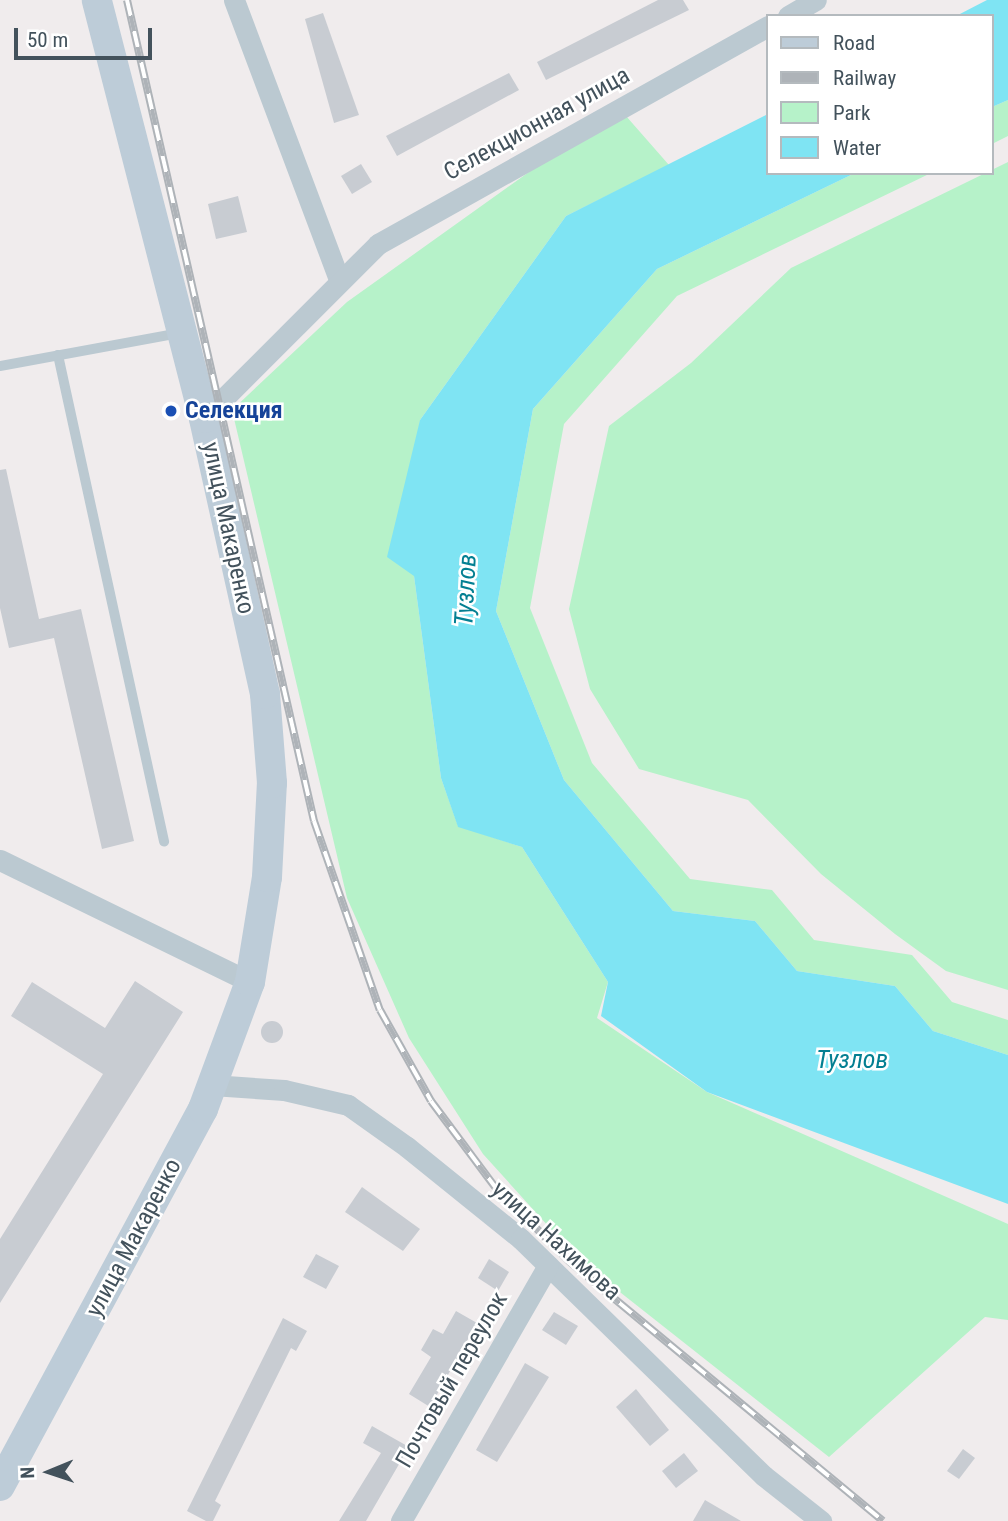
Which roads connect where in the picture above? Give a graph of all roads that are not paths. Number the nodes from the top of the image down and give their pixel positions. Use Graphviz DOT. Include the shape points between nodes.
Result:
graph roads {
  1 [pos="97,0"];
  2 [pos="234,0"];
  3 [pos="816,0"];
  4 [pos="792,14"];
  5 [pos="766,27"];
  6 [pos="339,279"];
  7 [pos="182,333"];
  8 [pos="58,355"];
  9 [pos="0,366"];
  10 [pos="204,418"];
  11 [pos="164,842"];
  12 [pos="0,860"];
  13 [pos="250,982"];
  14 [pos="212,1085"];
  15 [pos="548,1265"];
  16 [pos="0,1486"];
  17 [pos="401,1521"];
  18 [pos="821,1521"];
  1 -- 7 [label="main road, улица Макаренко"];
  2 -- 6 [label="street"];
  3 -- 4 [label="street"];
  5 -- 6 [label="street, Селекционная улица" via="400,230"];
  6 -- 10 [label="street, Селекционная улица"];
  7 -- 8 [label="lane"];
  7 -- 10 [label="main road, улица Макаренко"];
  8 -- 9 [label="lane"];
  8 -- 11 [label="lane"];
  10 -- 13 [label="main road, улица Макаренко" via="265,694 272,783 267,877"];
  12 -- 13 [label="street"];
  13 -- 14 [label="main road, улица Макаренко"];
  14 -- 15 [label="street, улица Нахимова" via="284,1090 348,1105"];
  14 -- 16 [label="main road, улица Макаренко"];
  15 -- 17 [label="street, Почтовый переулок"];
  15 -- 18 [label="street, улица Нахимова" via="764,1476"];
}
